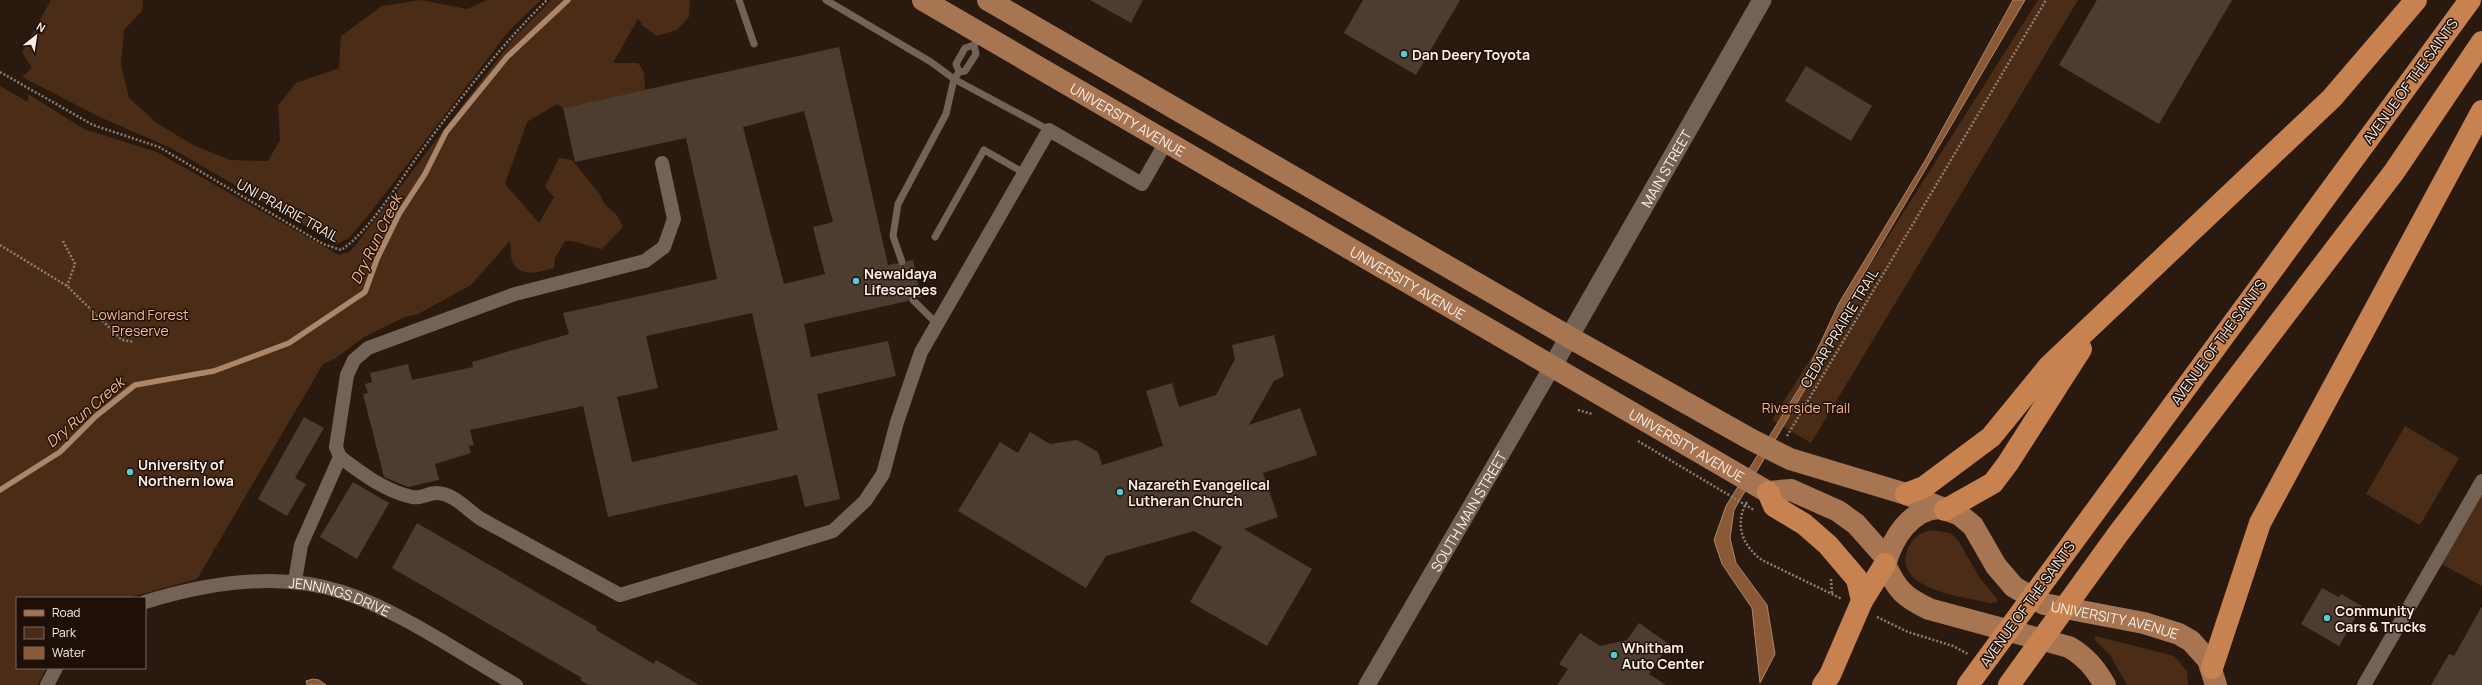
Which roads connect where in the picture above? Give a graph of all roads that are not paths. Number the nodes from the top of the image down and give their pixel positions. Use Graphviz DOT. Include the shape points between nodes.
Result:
graph roads {
  1 [pos="739,0"];
  2 [pos="826,0"];
  3 [pos="923,0"];
  4 [pos="988,0"];
  5 [pos="1762,0"];
  6 [pos="2470,0"];
  7 [pos="2413,4"];
  8 [pos="977,39"];
  9 [pos="754,44"];
  10 [pos="2480,45"];
  11 [pos="959,72"];
  12 [pos="954,79"];
  13 [pos="2482,111"];
  14 [pos="1049,130"];
  15 [pos="1166,142"];
  16 [pos="662,163"];
  17 [pos="1024,173"];
  18 [pos="935,237"];
  19 [pos="902,262"];
  20 [pos="913,300"];
  21 [pos="2102,318"];
  22 [pos="936,323"];
  23 [pos="1569,337"];
  24 [pos="1552,366"];
  25 [pos="340,457"];
  26 [pos="2482,481"];
  27 [pos="1759,494"];
  28 [pos="1906,494"];
  29 [pos="1943,509"];
  30 [pos="1886,562"];
  31 [pos="295,581"];
  32 [pos="146,602"];
  33 [pos="1861,604"];
  34 [pos="56,669"];
  35 [pos="2212,679"];
  36 [pos="48,685"];
  37 [pos="516,685"];
  38 [pos="1367,685"];
  39 [pos="1823,685"];
  40 [pos="1968,685"];
  41 [pos="2009,685"];
  42 [pos="2105,685"];
  43 [pos="2364,685"];
  1 -- 9 [label="lane"];
  2 -- 12 [label="lane" via="931,62"];
  3 -- 8 [label="main road, UNIVERSITY AVENUE"];
  4 -- 23 [label="main road, UNIVERSITY AVENUE"];
  5 -- 23 [label="main road, MAIN STREET"];
  6 -- 40 [label="highway, AVENUE OF THE SAINTS"];
  7 -- 21 [label="highway" via="2332,98"];
  8 -- 11 [label="lane" via="976,54 966,71"];
  8 -- 11 [label="lane" via="965,48 956,64"];
  8 -- 15 [label="main road, UNIVERSITY AVENUE"];
  10 -- 41 [label="highway" via="2394,172 2118,534"];
  11 -- 12 [label="lane"];
  12 -- 14 [label="lane"];
  12 -- 19 [label="lane" via="946,114 898,204 893,236"];
  13 -- 35 [label="highway" via="2260,523"];
  14 -- 15 [label="street" via="1142,184"];
  14 -- 17 [label="street"];
  15 -- 24 [label="main road, UNIVERSITY AVENUE"];
  16 -- 25 [label="street" via="674,218 664,247 644,261 515,294 368,348 354,360 346,375 336,447"];
  17 -- 18 [label="lane" via="984,150"];
  17 -- 22 [label="street"];
  20 -- 22 [label="lane"];
  21 -- 28 [label="highway" via="2049,366 1991,437 1924,487"];
  21 -- 29 [label="highway" via="1993,483"];
  22 -- 25 [label="street" via="921,352 897,422 883,474 865,501 833,531 620,595 481,519 458,500 437,493 414,498 397,492 376,483"];
  23 -- 24 [label="main road, SOUTH MAIN STREET"];
  23 -- 28 [label="main road, UNIVERSITY AVENUE" via="1752,440 1787,449"];
  24 -- 27 [label="main road, UNIVERSITY AVENUE" via="1733,471"];
  24 -- 38 [label="street, SOUTH MAIN STREET"];
  25 -- 31 [label="street" via="301,545"];
  26 -- 43 [label="street"];
  27 -- 30 [label="main road" via="1791,490 1838,511 1856,524"];
  27 -- 33 [label="highway" via="1804,524 1828,545 1857,579"];
  28 -- 29 [label="main road, UNIVERSITY AVENUE"];
  29 -- 30 [label="main road" via="1928,508 1903,528 1891,546"];
  29 -- 35 [label="main road, UNIVERSITY AVENUE" via="1960,515 1973,526 1996,566 2014,587 2044,604 2144,623 2179,634 2199,649"];
  30 -- 33 [label="highway"];
  30 -- 42 [label="main road" via="1895,586 1908,598 1929,609 2069,647 2082,654 2095,667"];
  31 -- 32 [label="street, JENNINGS DRIVE" via="215,585"];
  31 -- 37 [label="street, JENNINGS DRIVE" via="342,591 379,606"];
  33 -- 39 [label="highway" via="1830,675"];
  34 -- 36 [label="street"];
}
